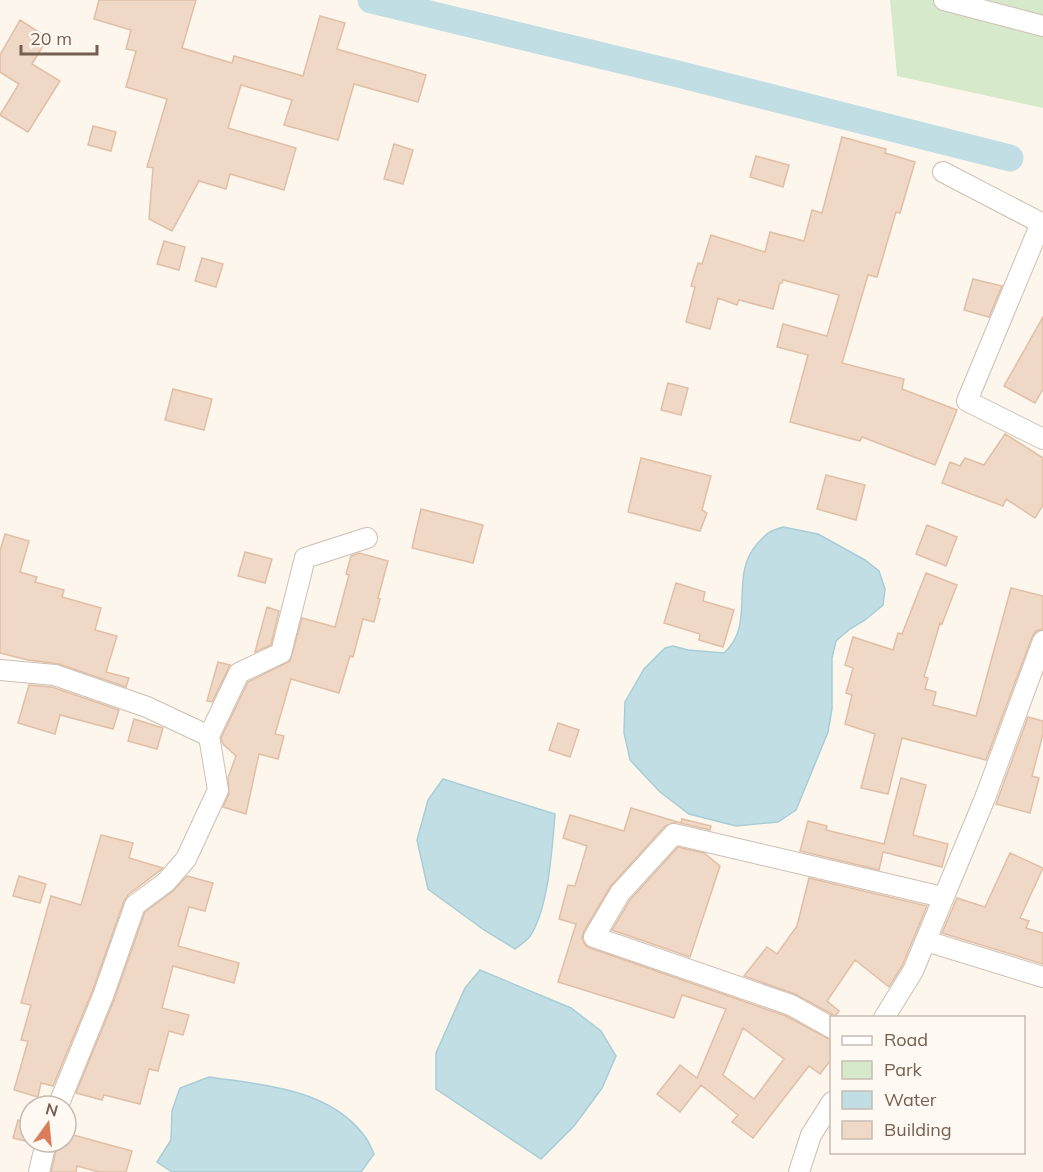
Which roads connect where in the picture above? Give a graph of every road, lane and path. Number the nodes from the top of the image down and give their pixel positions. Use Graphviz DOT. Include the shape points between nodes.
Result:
graph roads {
  1 [pos="944,0"];
  2 [pos="1043,26"];
  3 [pos="943,172"];
  4 [pos="1043,439"];
  5 [pos="367,538"];
  6 [pos="1043,641"];
  7 [pos="0,669"];
  8 [pos="209,736"];
  9 [pos="934,895"];
  10 [pos="926,941"];
  11 [pos="1043,977"];
  12 [pos="885,1016"];
  13 [pos="830,1027"];
  14 [pos="63,1094"];
  15 [pos="830,1104"];
  16 [pos="43,1154"];
  17 [pos="39,1172"];
  18 [pos="799,1172"];
  1 -- 2 [label="street"];
  3 -- 4 [label="street" via="1041,224 967,401"];
  5 -- 8 [label="street" via="305,558 281,653 239,673"];
  6 -- 10 [label="street" via="985,798"];
  7 -- 8 [label="street" via="55,675 147,707"];
  8 -- 14 [label="street" via="218,790 186,859 166,882 135,905"];
  9 -- 13 [label="street" via="674,834 620,893 594,937 791,1005"];
  10 -- 11 [label="street"];
  10 -- 12 [label="street" via="913,971"];
  15 -- 18 [label="street" via="811,1135"];
  16 -- 17 [label="street"];
}
